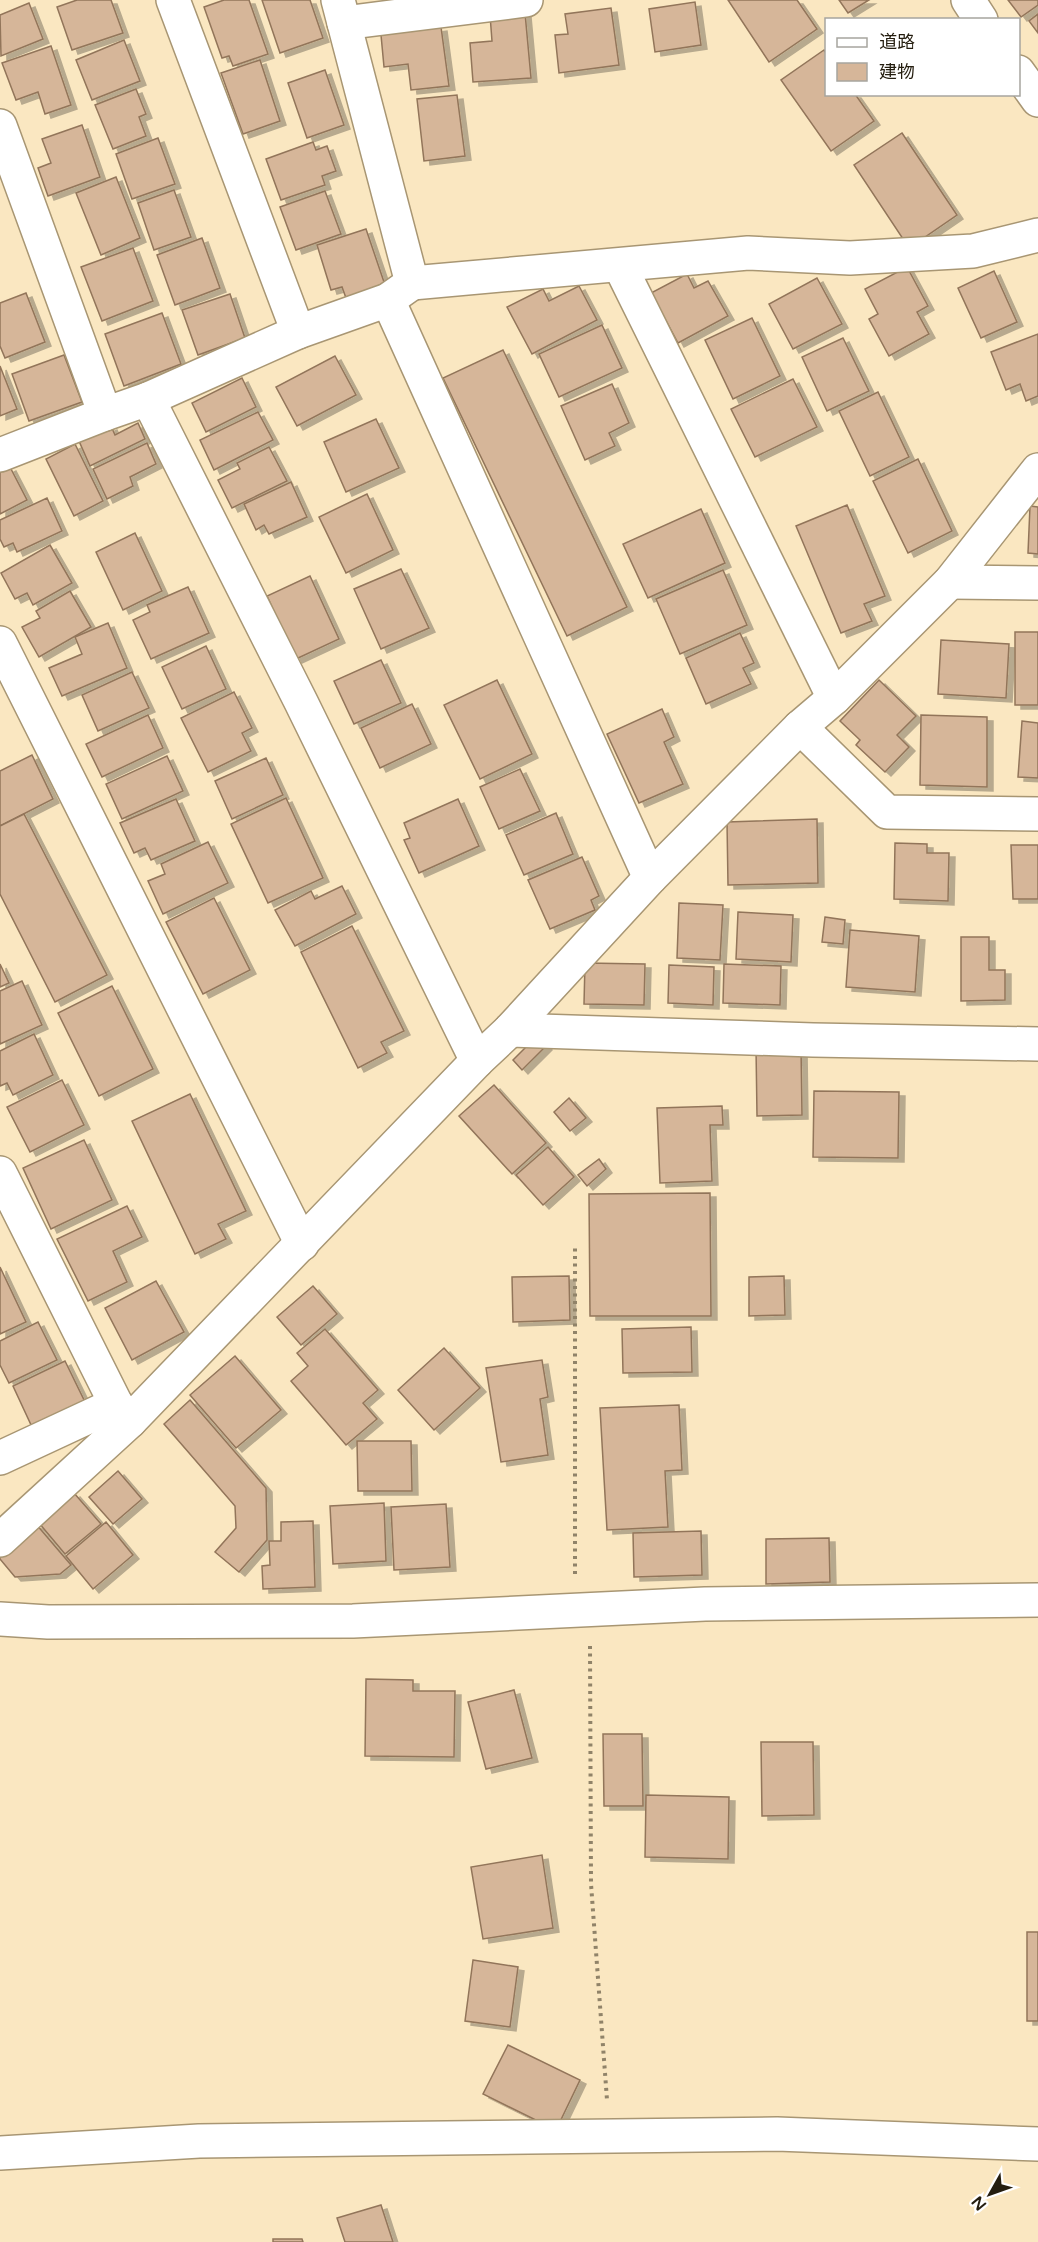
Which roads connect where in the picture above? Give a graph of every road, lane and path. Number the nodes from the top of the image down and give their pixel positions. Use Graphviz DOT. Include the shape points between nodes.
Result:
graph roads {
  1 [pos="173,0"];
  2 [pos="526,0"];
  3 [pos="968,0"];
  4 [pos="341,12"];
  5 [pos="980,18"];
  6 [pos="1020,75"];
  7 [pos="1038,100"];
  8 [pos="0,126"];
  9 [pos="1038,235"];
  10 [pos="620,266"];
  11 [pos="400,292"];
  12 [pos="298,332"];
  13 [pos="148,399"];
  14 [pos="105,414"];
  15 [pos="0,455"];
  16 [pos="1038,470"];
  17 [pos="950,582"];
  18 [pos="1038,584"];
  19 [pos="0,643"];
  20 [pos="834,698"];
  21 [pos="800,727"];
  22 [pos="1038,814"];
  23 [pos="650,878"];
  24 [pos="510,1030"];
  25 [pos="1038,1044"];
  26 [pos="477,1061"];
  27 [pos="0,1173"];
  28 [pos="302,1244"];
  29 [pos="575,1247"];
  30 [pos="123,1412"];
  31 [pos="0,1458"];
  32 [pos="0,1540"];
  33 [pos="1038,1600"];
  34 [pos="582,1610"];
  35 [pos="0,1619"];
  36 [pos="610,2136"];
  37 [pos="1038,2144"];
  38 [pos="0,2153"];
  1 -- 12 [label="street"];
  2 -- 4 [label="street"];
  3 -- 5 [label="street"];
  4 -- 11 [label="street"];
  6 -- 7 [label="street"];
  8 -- 14 [label="street"];
  9 -- 10 [label="street" via="973,251 850,258 748,253"];
  10 -- 11 [label="street"];
  10 -- 20 [label="street"];
  11 -- 12 [label="street"];
  11 -- 23 [label="street"];
  12 -- 13 [label="street"];
  13 -- 14 [label="street"];
  13 -- 26 [label="street"];
  14 -- 15 [label="street"];
  16 -- 17 [label="street"];
  17 -- 18 [label="street"];
  17 -- 20 [label="street"];
  19 -- 28 [label="street"];
  20 -- 21 [label="street"];
  21 -- 22 [label="street" via="887,812"];
  21 -- 23 [label="street"];
  23 -- 24 [label="street"];
  24 -- 25 [label="street"];
  24 -- 26 [label="street"];
  26 -- 28 [label="street"];
  27 -- 30 [label="street"];
  28 -- 30 [label="street"];
  29 -- 34 [label="path"];
  30 -- 31 [label="street"];
  30 -- 32 [label="street"];
  33 -- 34 [label="street" via="705,1604"];
  34 -- 35 [label="street" via="353,1620"];
  34 -- 36 [label="path" via="591,1884"];
  36 -- 37 [label="street" via="777,2134"];
  36 -- 38 [label="street" via="199,2141"];
}
